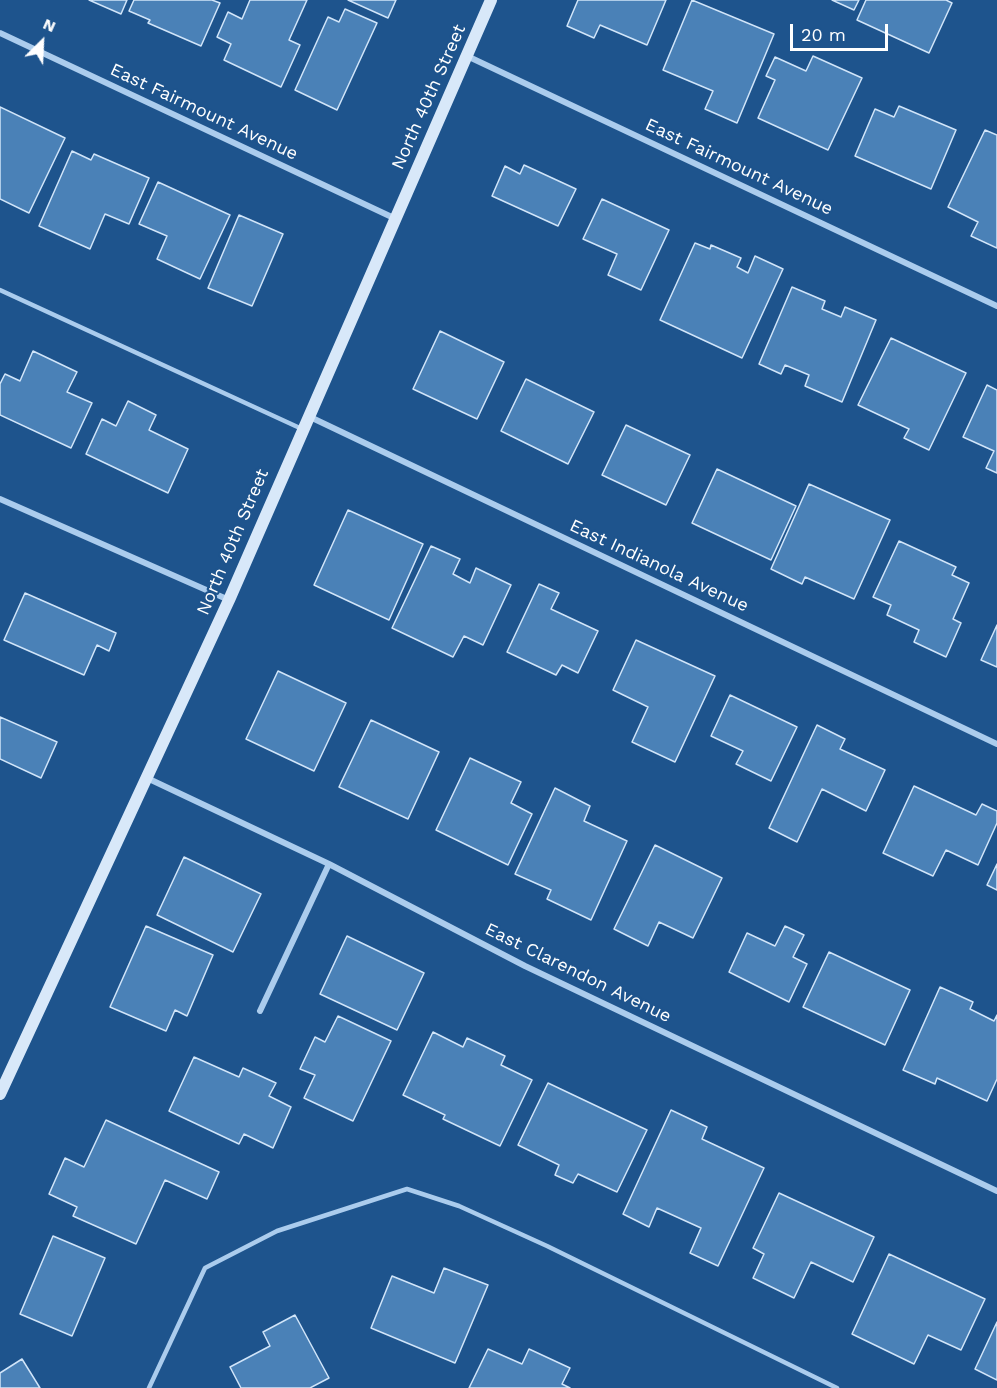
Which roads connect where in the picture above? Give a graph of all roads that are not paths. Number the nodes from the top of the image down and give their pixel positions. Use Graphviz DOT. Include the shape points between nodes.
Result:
graph roads {
  1 [pos="491,0"];
  2 [pos="0,33"];
  3 [pos="467,56"];
  4 [pos="396,219"];
  5 [pos="0,290"];
  6 [pos="997,306"];
  7 [pos="307,416"];
  8 [pos="302,429"];
  9 [pos="0,499"];
  10 [pos="229,600"];
  11 [pos="997,744"];
  12 [pos="147,778"];
  13 [pos="329,864"];
  14 [pos="260,1011"];
  15 [pos="0,1094"];
  16 [pos="997,1191"];
  17 [pos="149,1388"];
  18 [pos="837,1388"];
  1 -- 3 [label="main road, North 40th Street"];
  2 -- 4 [label="street, East Fairmount Avenue"];
  3 -- 4 [label="main road, North 40th Street"];
  3 -- 6 [label="street, East Fairmount Avenue"];
  4 -- 7 [label="main road, North 40th Street"];
  5 -- 8 [label="lane"];
  7 -- 8 [label="main road, North 40th Street"];
  7 -- 11 [label="street, East Indianola Avenue"];
  8 -- 10 [label="main road, North 40th Street"];
  9 -- 10 [label="street"];
  10 -- 12 [label="main road, North 40th Street"];
  12 -- 13 [label="street, East Clarendon Avenue"];
  12 -- 15 [label="main road, North 40th Street"];
  13 -- 14 [label="street"];
  13 -- 16 [label="street, East Clarendon Avenue" via="525,966"];
  17 -- 18 [label="lane" via="205,1268 278,1231 407,1189 459,1206 547,1246"];
}
